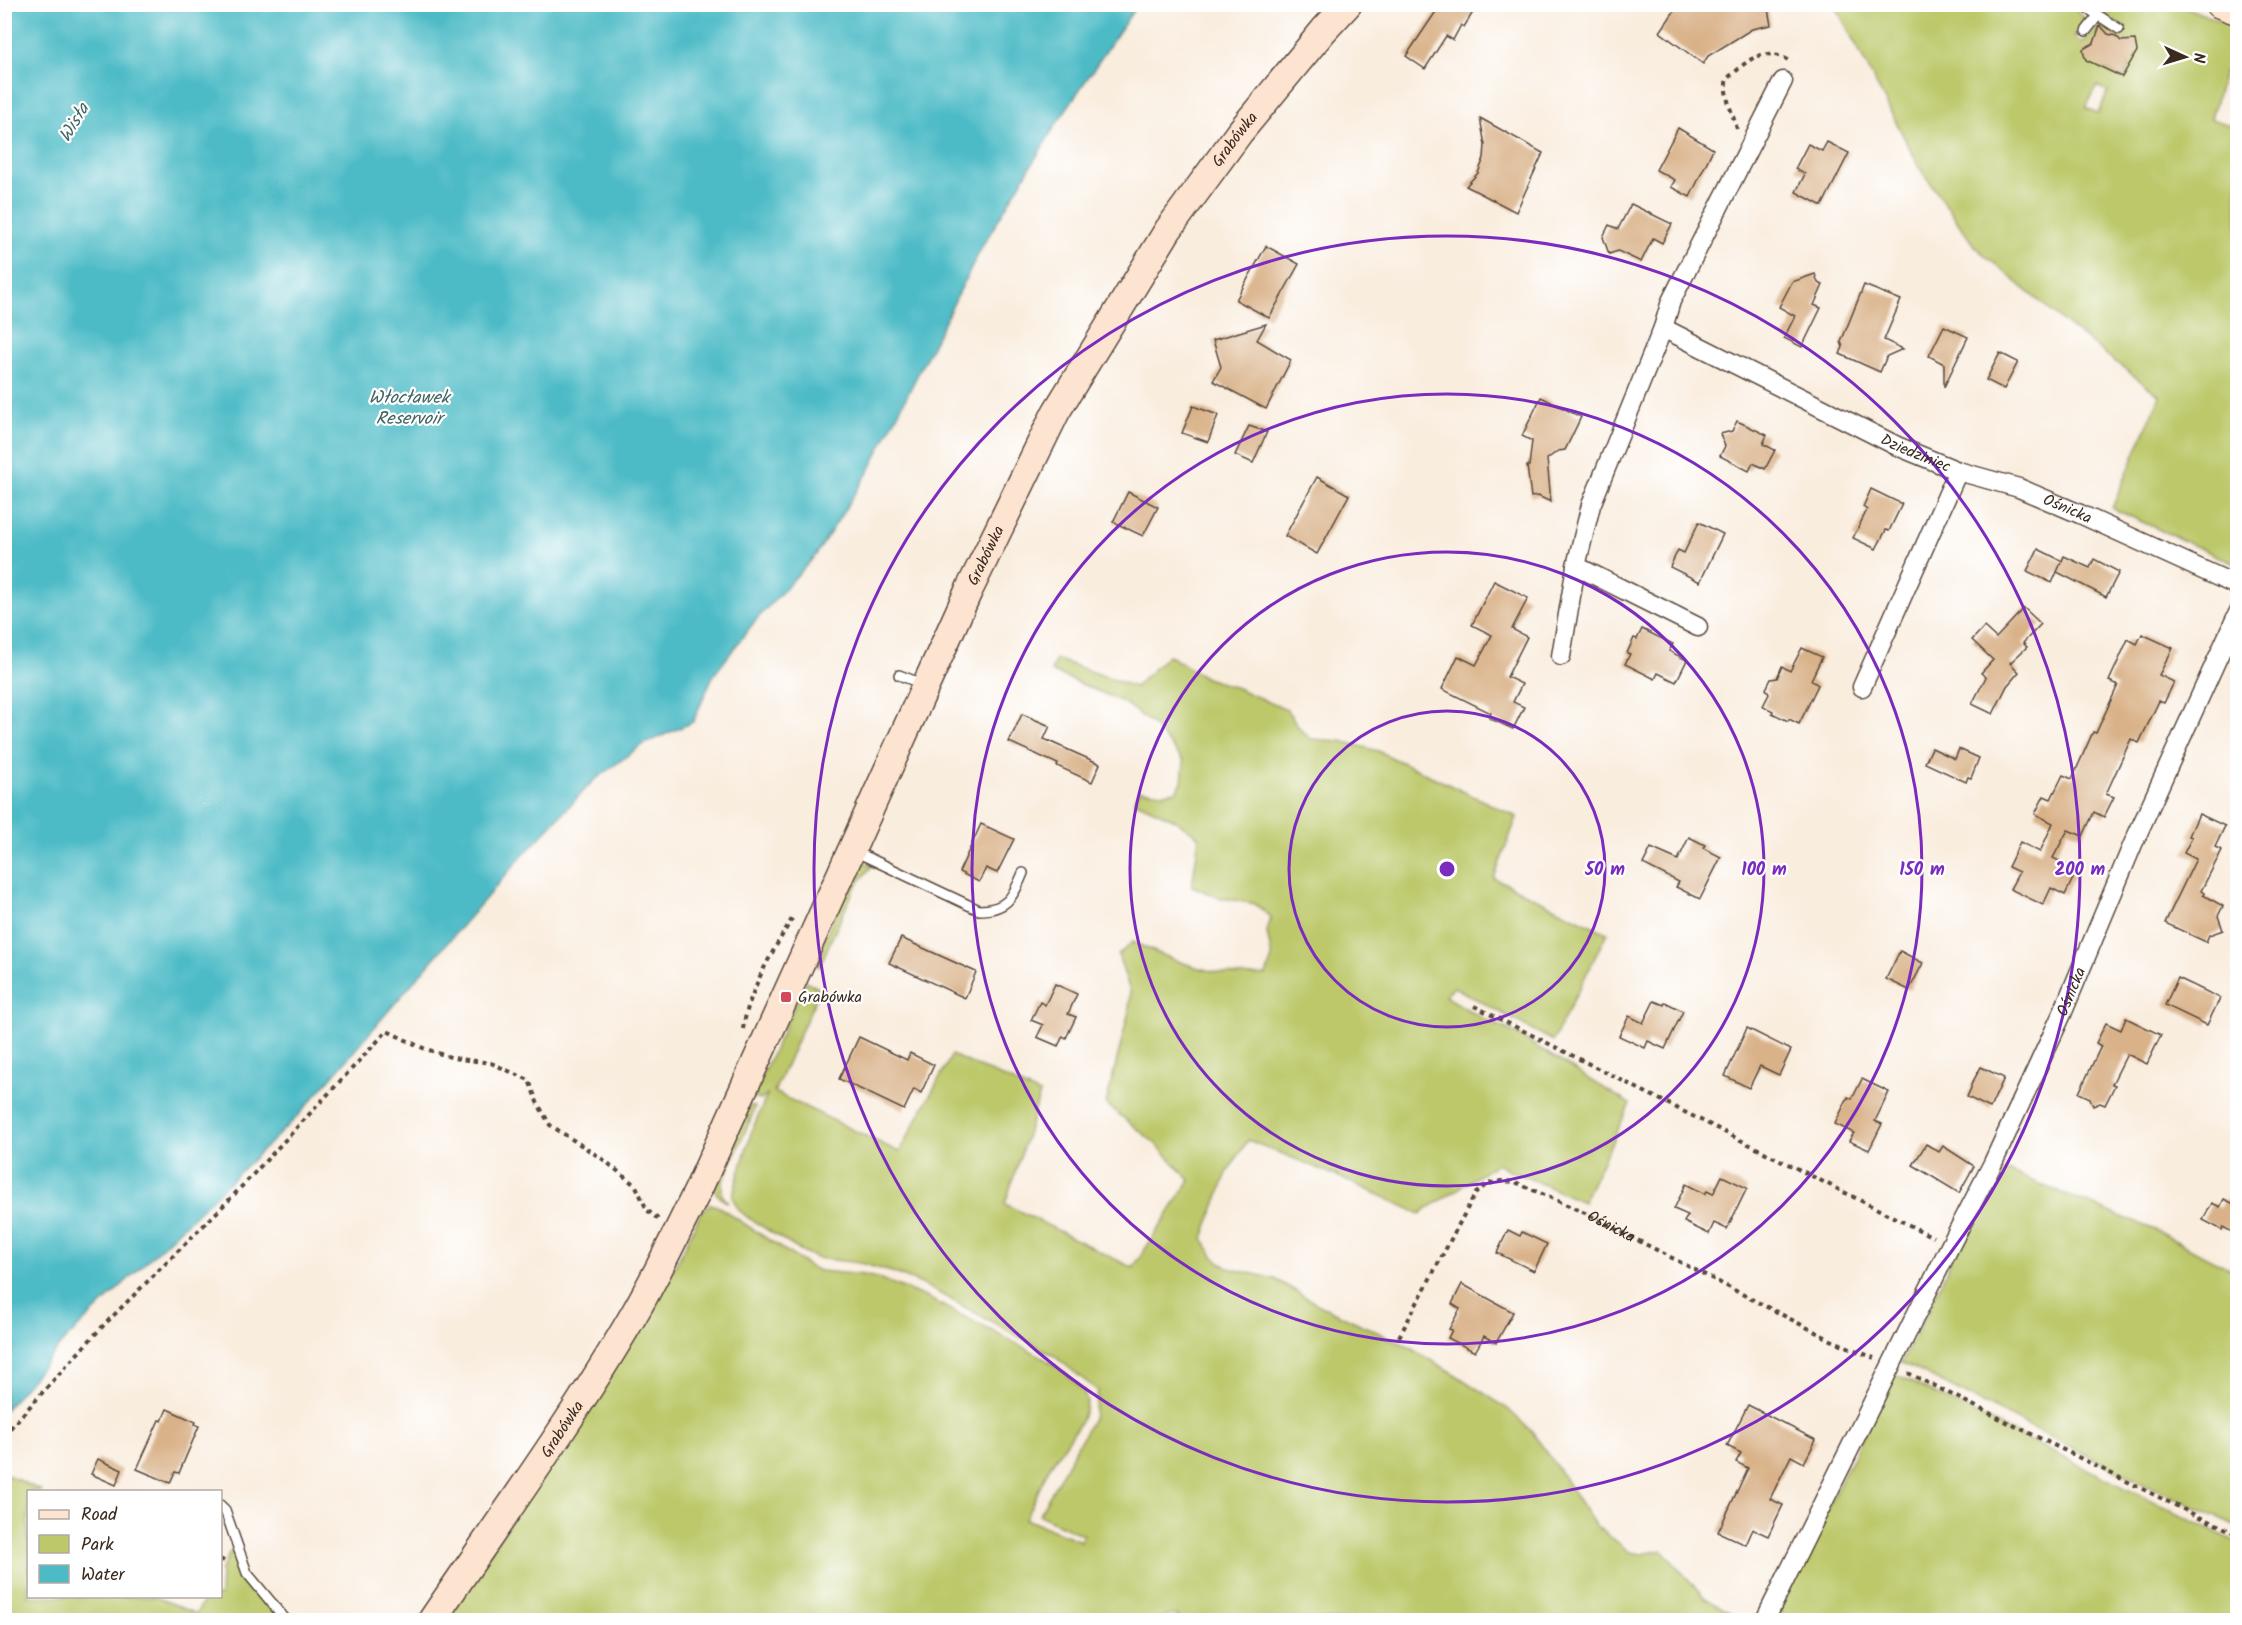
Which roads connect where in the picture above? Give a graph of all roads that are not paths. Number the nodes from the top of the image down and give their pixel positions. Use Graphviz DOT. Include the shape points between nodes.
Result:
graph roads {
  1 [pos="1348,4"];
  2 [pos="2081,4"];
  3 [pos="2219,4"];
  4 [pos="2238,10"];
  5 [pos="2097,17"];
  6 [pos="2119,29"];
  7 [pos="2086,30"];
  8 [pos="1783,81"];
  9 [pos="1663,328"];
  10 [pos="1958,471"];
  11 [pos="1576,566"];
  12 [pos="2238,586"];
  13 [pos="2238,613"];
  14 [pos="1698,627"];
  15 [pos="1561,656"];
  16 [pos="899,675"];
  17 [pos="926,686"];
  18 [pos="1862,687"];
  19 [pos="851,850"];
  20 [pos="1023,873"];
  21 [pos="222,1507"];
  22 [pos="286,1620"];
  23 [pos="432,1620"];
  24 [pos="1765,1620"];
  1 -- 17 [label="street, Grabówka" via="1239,133 1168,230 1124,300 1056,412"];
  2 -- 5 [label="lane"];
  3 -- 4 [label="street"];
  5 -- 6 [label="lane"];
  5 -- 7 [label="lane"];
  8 -- 9 [label="street" via="1671,301"];
  9 -- 10 [label="street, Dziedziniec" via="1897,446"];
  9 -- 11 [label="street" via="1592,506"];
  10 -- 12 [label="street, Ośnicka" via="2019,488"];
  10 -- 18 [label="street, Dziedziniec"];
  11 -- 14 [label="street"];
  11 -- 15 [label="street"];
  13 -- 24 [label="street, Ośnicka" via="1992,1165"];
  16 -- 17 [label="lane"];
  17 -- 19 [label="street, Grabówka"];
  19 -- 20 [label="lane" via="979,910 993,910 1005,904"];
  19 -- 23 [label="street, Grabówka" via="679,1229 633,1316"];
  21 -- 22 [label="lane" via="247,1573"];
}
